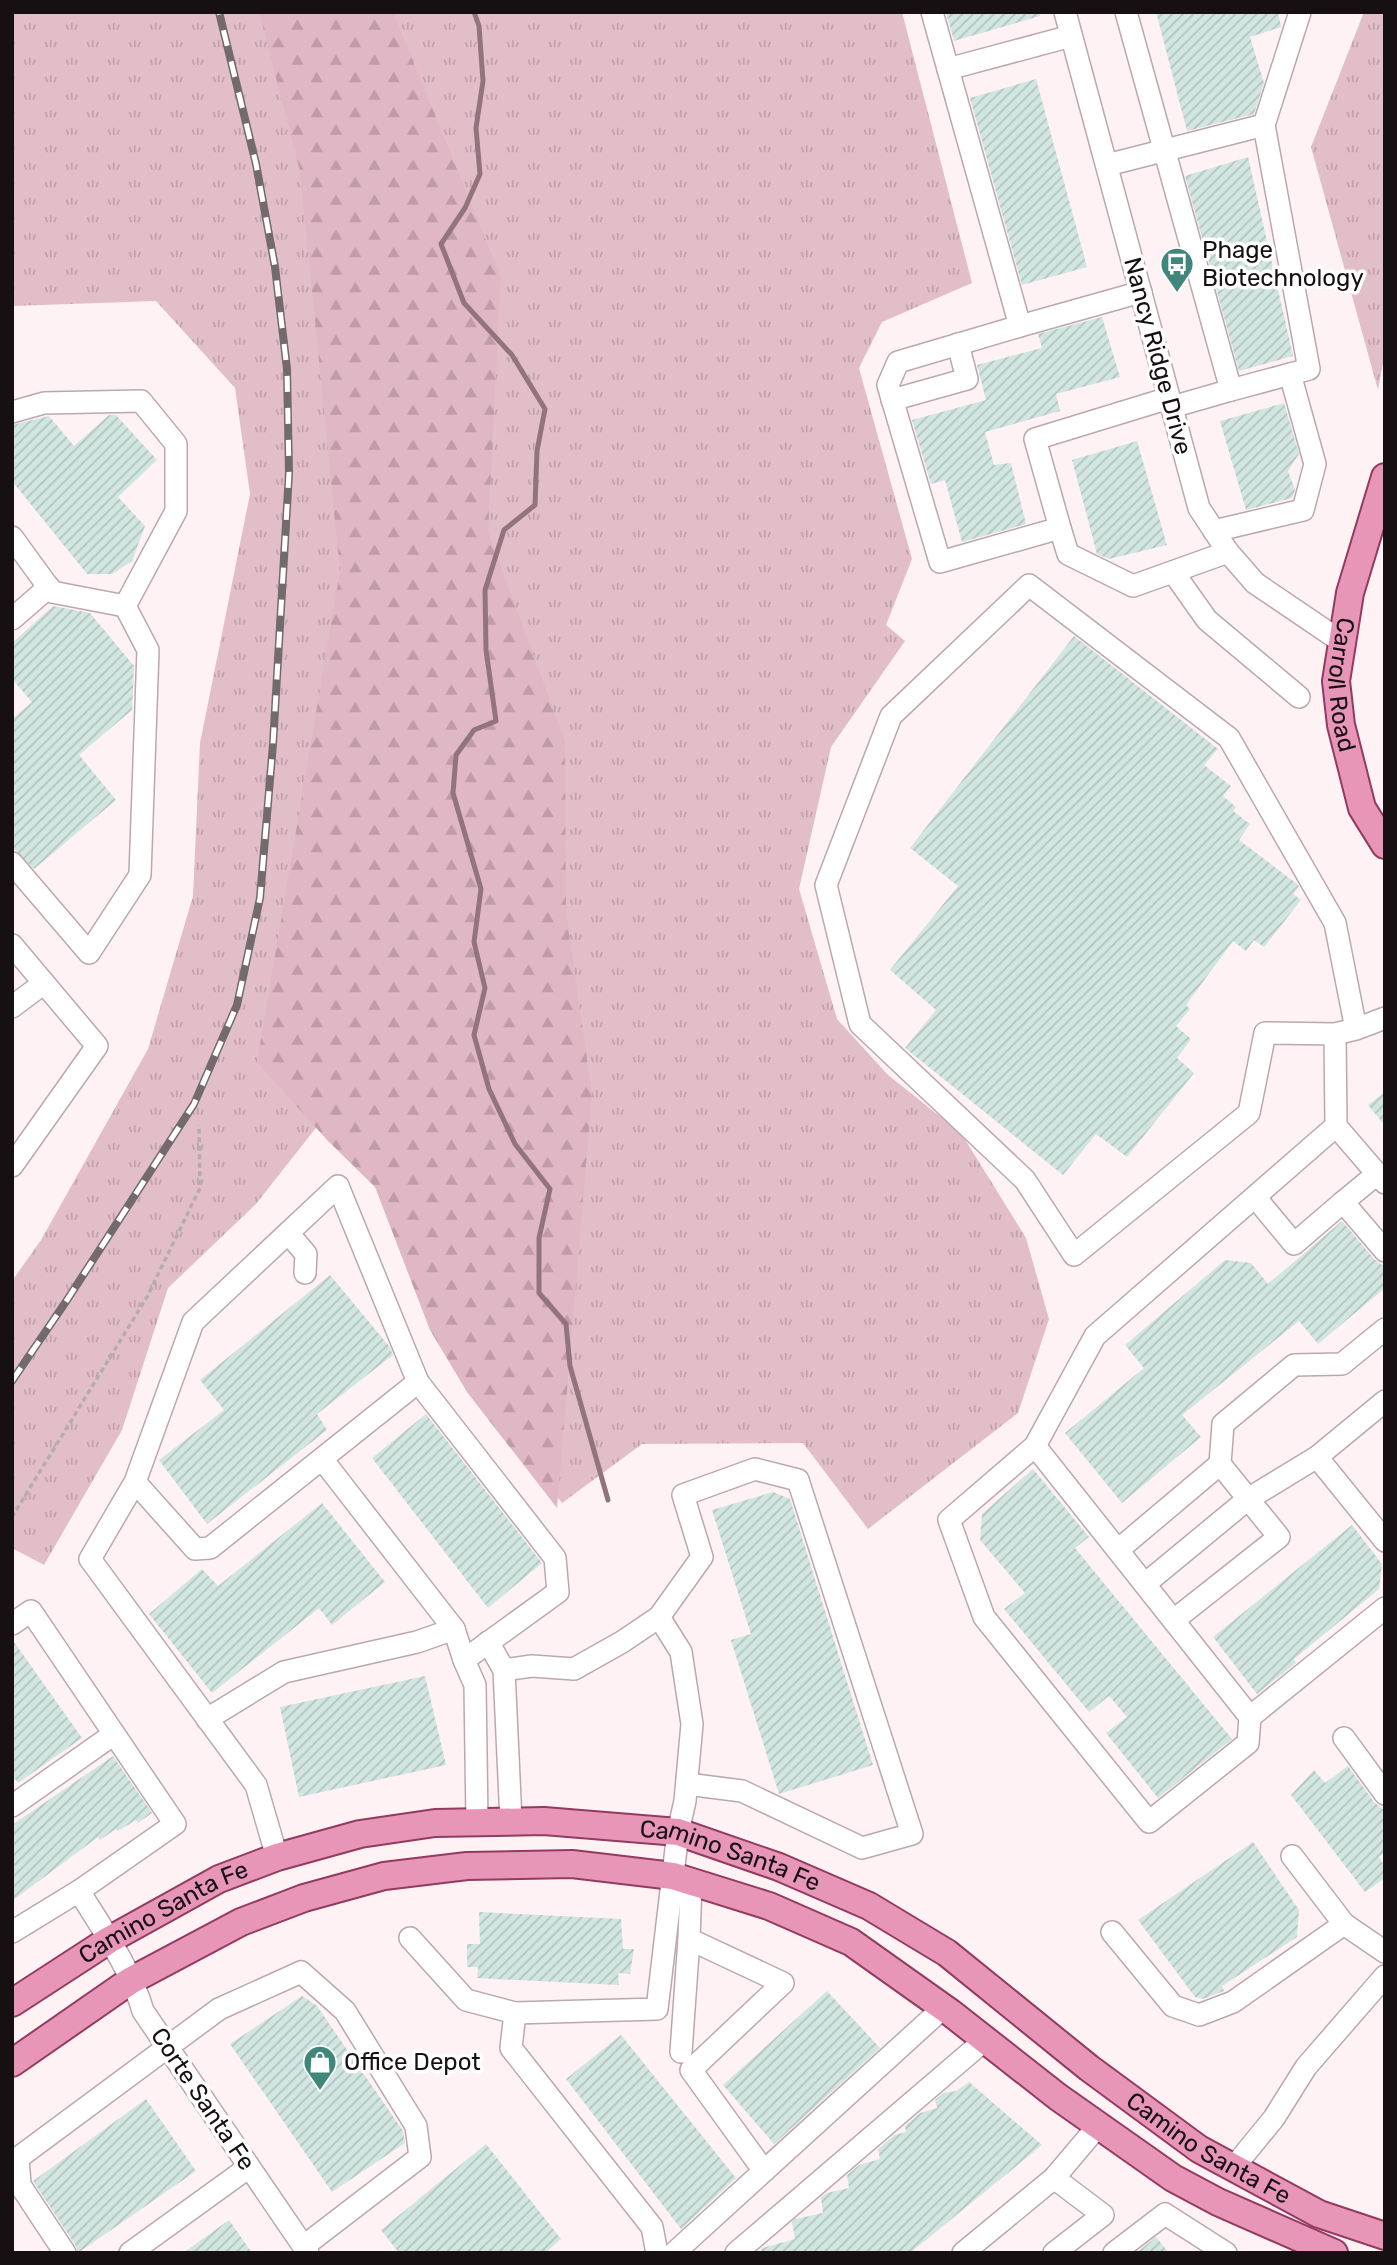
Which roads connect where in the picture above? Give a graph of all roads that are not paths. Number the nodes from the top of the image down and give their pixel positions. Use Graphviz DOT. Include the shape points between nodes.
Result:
graph roads {
  1 [pos="932,12"];
  2 [pos="1065,12"];
  3 [pos="1126,12"];
  4 [pos="1300,12"];
  5 [pos="1071,36"];
  6 [pos="948,69"];
  7 [pos="1264,125"];
  8 [pos="1165,150"];
  9 [pos="1107,165"];
  10 [pos="1141,292"];
  11 [pos="1020,326"];
  12 [pos="958,344"];
  13 [pos="1290,374"];
  14 [pos="1230,390"];
  15 [pos="892,400"];
  16 [pos="1171,403"];
  17 [pos="12,412"];
  18 [pos="1385,477"];
  19 [pos="1060,528"];
  20 [pos="1214,531"];
  21 [pos="16,549"];
  22 [pos="1228,552"];
  23 [pos="1173,572"];
  24 [pos="49,587"];
  25 [pos="125,606"];
  26 [pos="12,619"];
  27 [pos="1342,642"];
  28 [pos="1299,697"];
  29 [pos="1385,845"];
  30 [pos="12,863"];
  31 [pos="12,945"];
  32 [pos="44,983"];
  33 [pos="12,1007"];
  34 [pos="1385,1018"];
  35 [pos="1356,1029"];
  36 [pos="1335,1034"];
  37 [pos="1336,1126"];
  38 [pos="12,1166"];
  39 [pos="1381,1178"];
  40 [pos="1255,1197"];
  41 [pos="1343,1202"];
  42 [pos="288,1233"];
  43 [pos="1385,1251"];
  44 [pos="305,1273"];
  45 [pos="1385,1329"];
  46 [pos="418,1382"];
  47 [pos="1385,1402"];
  48 [pos="1035,1446"];
  49 [pos="1317,1457"];
  50 [pos="322,1459"];
  51 [pos="1220,1464"];
  52 [pos="135,1482"];
  53 [pos="1248,1499"];
  54 [pos="1385,1541"];
  55 [pos="1118,1550"];
  56 [pos="1145,1584"];
  57 [pos="1385,1608"];
  58 [pos="659,1616"];
  59 [pos="1174,1620"];
  60 [pos="12,1625"];
  61 [pos="454,1629"];
  62 [pos="488,1642"];
  63 [pos="464,1660"];
  64 [pos="504,1670"];
  65 [pos="1250,1717"];
  66 [pos="207,1718"];
  67 [pos="114,1734"];
  68 [pos="1344,1738"];
  69 [pos="687,1784"];
  70 [pos="1385,1794"];
  71 [pos="12,1806"];
  72 [pos="511,1821"];
  73 [pos="477,1822"];
  74 [pos="678,1832"];
  75 [pos="1292,1856"];
  76 [pos="277,1857"];
  77 [pos="682,1880"];
  78 [pos="79,1891"];
  79 [pos="1344,1924"];
  80 [pos="12,1932"];
  81 [pos="1112,1932"];
  82 [pos="410,1938"];
  83 [pos="689,1939"];
  84 [pos="109,1940"];
  85 [pos="1385,1952"];
  86 [pos="1385,1976"];
  87 [pos="130,1981"];
  88 [pos="12,2003"];
  89 [pos="943,2008"];
  90 [pos="657,2010"];
  91 [pos="514,2013"];
  92 [pos="985,2040"];
  93 [pos="167,2047"];
  94 [pos="686,2061"];
  95 [pos="12,2063"];
  96 [pos="1098,2126"];
  97 [pos="249,2166"];
  98 [pos="1234,2167"];
  99 [pos="764,2171"];
  100 [pos="1054,2178"];
  101 [pos="1385,2236"];
  102 [pos="306,2250"];
  103 [pos="65,2253"];
  104 [pos="131,2253"];
  105 [pos="657,2253"];
  106 [pos="674,2253"];
  107 [pos="736,2253"];
  108 [pos="963,2253"];
  109 [pos="1054,2253"];
  110 [pos="1114,2253"];
  111 [pos="1226,2253"];
  112 [pos="1334,2253"];
  1 -- 6 [label="street"];
  2 -- 5 [label="street, Nancy Ridge Drive"];
  3 -- 8 [label="street"];
  4 -- 7 [label="street"];
  5 -- 6 [label="street"];
  5 -- 9 [label="street, Nancy Ridge Drive"];
  6 -- 11 [label="street"];
  7 -- 8 [label="street"];
  7 -- 13 [label="street" via="1309,369"];
  8 -- 9 [label="street"];
  8 -- 14 [label="street"];
  9 -- 10 [label="street, Nancy Ridge Drive"];
  10 -- 11 [label="street"];
  10 -- 16 [label="street, Nancy Ridge Drive"];
  11 -- 12 [label="street"];
  12 -- 15 [label="street" via="898,362 888,385"];
  12 -- 15 [label="street" via="967,379"];
  13 -- 14 [label="street"];
  13 -- 20 [label="street" via="1315,464 1303,510"];
  14 -- 16 [label="street"];
  15 -- 19 [label="street" via="940,562"];
  16 -- 19 [label="street" via="1035,439"];
  16 -- 20 [label="street, Nancy Ridge Drive" via="1199,508"];
  17 -- 25 [label="street" via="44,403 141,401 176,444 176,511"];
  18 -- 27 [label="main road, Carroll Road" via="1350,593"];
  19 -- 23 [label="street" via="1068,554 1133,586"];
  20 -- 22 [label="street, Nancy Ridge Drive"];
  21 -- 24 [label="street"];
  22 -- 23 [label="street"];
  22 -- 27 [label="street, Nancy Ridge Drive" via="1255,583"];
  23 -- 28 [label="street" via="1207,620"];
  24 -- 25 [label="street" via="52,592"];
  24 -- 26 [label="street"];
  25 -- 30 [label="street" via="148,650 140,875 89,953"];
  27 -- 29 [label="main road, Carroll Road" via="1336,681 1341,725 1362,808"];
  31 -- 32 [label="street"];
  32 -- 33 [label="street"];
  32 -- 38 [label="street" via="97,1046"];
  34 -- 35 [label="street"];
  35 -- 36 [label="street"];
  35 -- 36 [label="street" via="1335,923 1229,738 1029,585 891,716 826,885 860,1024 1025,1180 1074,1255 1249,1113 1265,1033"];
  36 -- 37 [label="street"];
  37 -- 39 [label="street"];
  37 -- 40 [label="street"];
  39 -- 41 [label="street"];
  40 -- 41 [label="street" via="1294,1244"];
  40 -- 48 [label="street" via="1096,1336"];
  41 -- 43 [label="street"];
  42 -- 44 [label="street" via="306,1254"];
  42 -- 46 [label="street" via="338,1186"];
  42 -- 52 [label="street" via="194,1322"];
  45 -- 51 [label="street" via="1342,1364 1294,1365 1223,1424"];
  46 -- 50 [label="street"];
  46 -- 62 [label="street" via="555,1559 558,1592"];
  47 -- 49 [label="street"];
  48 -- 55 [label="street"];
  48 -- 65 [label="street" via="950,1520 984,1617 1149,1822 1248,1743"];
  49 -- 53 [label="street"];
  49 -- 54 [label="street"];
  50 -- 52 [label="street" via="210,1548 195,1549"];
  50 -- 61 [label="street"];
  51 -- 53 [label="street"];
  51 -- 55 [label="street"];
  52 -- 66 [label="street" via="90,1559"];
  53 -- 56 [label="street"];
  53 -- 59 [label="street" via="1279,1537"];
  55 -- 56 [label="street"];
  56 -- 59 [label="street"];
  57 -- 65 [label="street"];
  58 -- 64 [label="street" via="574,1669 532,1666"];
  58 -- 69 [label="street" via="681,1652 692,1724"];
  58 -- 69 [label="street" via="702,1557 683,1495 755,1469 798,1480 912,1834 862,1848 742,1791"];
  59 -- 65 [label="street"];
  60 -- 67 [label="street" via="31,1611"];
  61 -- 63 [label="street"];
  61 -- 66 [label="street" via="417,1642 284,1672"];
  62 -- 63 [label="street"];
  62 -- 64 [label="street"];
  63 -- 73 [label="street" via="475,1685"];
  64 -- 72 [label="street"];
  66 -- 76 [label="street" via="256,1785"];
  67 -- 71 [label="street"];
  67 -- 78 [label="street" via="175,1824"];
  68 -- 70 [label="street"];
  69 -- 74 [label="street"];
  72 -- 73 [label="main road, Camino Santa Fe"];
  72 -- 74 [label="main road, Camino Santa Fe"];
  73 -- 76 [label="main road, Camino Santa Fe" via="360,1834"];
  74 -- 77 [label="street"];
  74 -- 98 [label="main road, Camino Santa Fe" via="779,1867 891,1919 947,1953 1089,2068 1199,2149"];
  75 -- 79 [label="street"];
  76 -- 84 [label="main road, Camino Santa Fe" via="219,1879"];
  77 -- 83 [label="street"];
  77 -- 87 [label="main road, Camino Santa Fe" via="572,1864 467,1866 384,1876 304,1898 241,1922"];
  77 -- 89 [label="main road, Camino Santa Fe" via="769,1906 850,1942"];
  77 -- 90 [label="street"];
  78 -- 80 [label="street"];
  78 -- 84 [label="street, Corte Santa Fe"];
  79 -- 81 [label="street" via="1233,2002 1199,2015 1172,2006"];
  79 -- 85 [label="street"];
  82 -- 91 [label="street" via="466,2000"];
  83 -- 94 [label="street"];
  83 -- 94 [label="street" via="783,1983"];
  84 -- 87 [label="street, Corte Santa Fe"];
  84 -- 88 [label="main road, Camino Santa Fe"];
  86 -- 98 [label="street" via="1306,2067 1274,2118"];
  87 -- 93 [label="street, Corte Santa Fe" via="142,2011"];
  87 -- 95 [label="main road, Camino Santa Fe"];
  89 -- 92 [label="main road, Camino Santa Fe"];
  89 -- 99 [label="street"];
  90 -- 91 [label="street"];
  90 -- 94 [label="street"];
  91 -- 105 [label="street" via="510,2048 652,2227"];
  92 -- 96 [label="main road, Camino Santa Fe"];
  92 -- 107 [label="street"];
  93 -- 97 [label="street, Corte Santa Fe"];
  93 -- 102 [label="street" via="219,2009 300,1972 345,2011 416,2126 420,2157"];
  93 -- 103 [label="street" via="18,2158 20,2185"];
  94 -- 99 [label="street"];
  96 -- 100 [label="street"];
  96 -- 112 [label="main road, Camino Santa Fe" via="1173,2178"];
  97 -- 102 [label="street, Corte Santa Fe"];
  97 -- 104 [label="street"];
  98 -- 101 [label="main road, Camino Santa Fe" via="1319,2214"];
  99 -- 106 [label="street"];
  100 -- 108 [label="street"];
  100 -- 109 [label="street" via="1103,2215"];
  110 -- 111 [label="street" via="1165,2214"];
}
